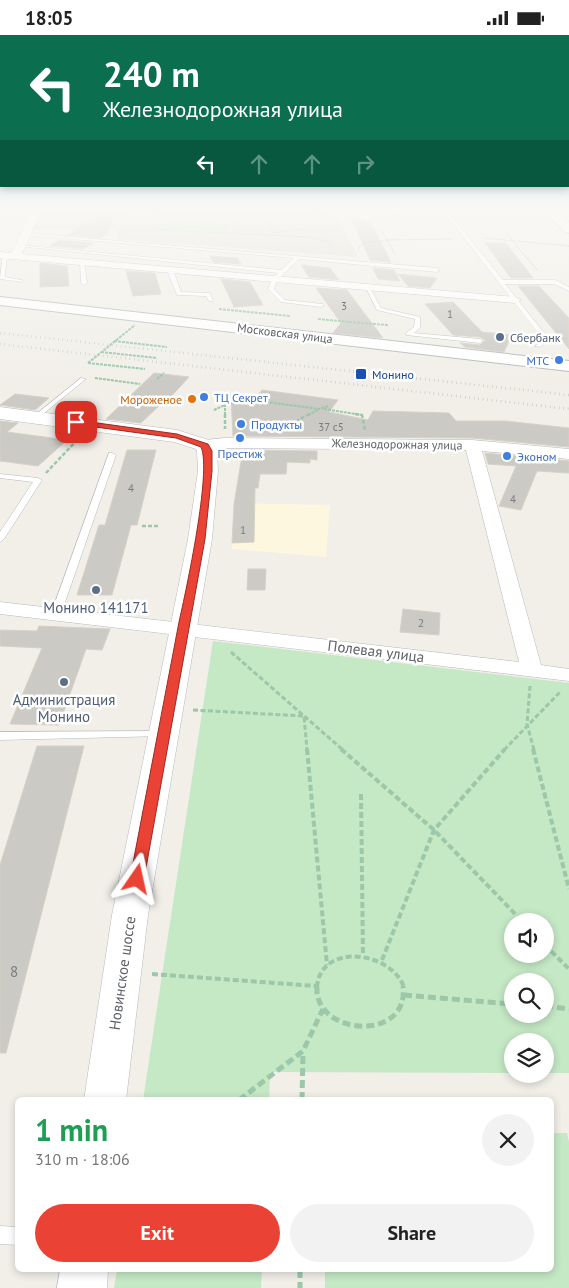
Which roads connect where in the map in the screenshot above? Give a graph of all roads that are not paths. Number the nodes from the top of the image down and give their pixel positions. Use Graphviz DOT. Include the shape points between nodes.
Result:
graph roads {
  1 [pos="6,265"];
  2 [pos="82,265"];
  3 [pos="121,265"];
  4 [pos="154,265"];
  5 [pos="202,265"];
  6 [pos="290,265"];
  7 [pos="389,265"];
  8 [pos="488,265"];
  9 [pos="150,268"];
  10 [pos="170,270"];
  11 [pos="437,270"];
  12 [pos="279,276"];
  13 [pos="20,281"];
  14 [pos="84,283"];
  15 [pos="502,283"];
  16 [pos="367,287"];
  17 [pos="569,289"];
  18 [pos="211,300"];
  19 [pos="515,300"];
  20 [pos="0,301"];
  21 [pos="321,305"];
  22 [pos="480,341"];
  23 [pos="538,346"];
  24 [pos="569,366"];
  25 [pos="82,379"];
  26 [pos="0,413"];
  27 [pos="36,417"];
  28 [pos="199,443"];
  29 [pos="472,445"];
  30 [pos="569,454"];
  31 [pos="112,455"];
  32 [pos="0,476"];
  33 [pos="0,539"];
  34 [pos="0,608"];
  35 [pos="56,614"];
  36 [pos="192,629"];
  37 [pos="532,671"];
  38 [pos="566,683"];
  39 [pos="164,734"];
  40 [pos="0,736"];
  41 [pos="105,1097"];
  42 [pos="0,1235"];
  43 [pos="15,1236"];
  44 [pos="84,1272"];
  45 [pos="82,1288"];
  1 -- 13 [label="lane" via="2,278"];
  2 -- 14 [label="lane"];
  3 -- 9 [label="street"];
  4 -- 9 [label="lane"];
  5 -- 12 [label="lane"];
  6 -- 12 [label="lane"];
  7 -- 11 [label="lane"];
  8 -- 15 [label="lane"];
  9 -- 10 [label="street"];
  10 -- 12 [label="street"];
  10 -- 18 [label="lane" via="179,294 208,294"];
  12 -- 16 [label="street"];
  12 -- 21 [label="lane" via="271,289 283,301"];
  15 -- 17 [label="lane" via="556,282"];
  15 -- 19 [label="lane"];
  16 -- 19 [label="street"];
  16 -- 22 [label="lane" via="379,309 418,318 417,327 408,334"];
  19 -- 23 [label="lane" via="546,339"];
  20 -- 24 [label="street, Московская улица"];
  25 -- 27 [label="lane"];
  26 -- 27 [label="main road"];
  27 -- 28 [label="main road" via="156,432"];
  28 -- 29 [label="street, Железнодорожная улица"];
  28 -- 36 [label="main road, Новинское шоссе" via="208,451 208,471"];
  29 -- 30 [label="street, Железнодорожная улица"];
  29 -- 37 [label="street"];
  31 -- 35 [label="lane"];
  32 -- 33 [label="lane" via="38,480"];
  34 -- 35 [label="street, Полевая улица"];
  35 -- 36 [label="street, Полевая улица"];
  36 -- 37 [label="street, Полевая улица"];
  36 -- 39 [label="main road, Новинское шоссе"];
  37 -- 38 [label="street, Полевая улица"];
  39 -- 40 [label="lane"];
  39 -- 41 [label="main road, Новинское шоссе" via="121,971"];
  42 -- 43 [label="lane"];
  44 -- 45 [label="main road"];
}
